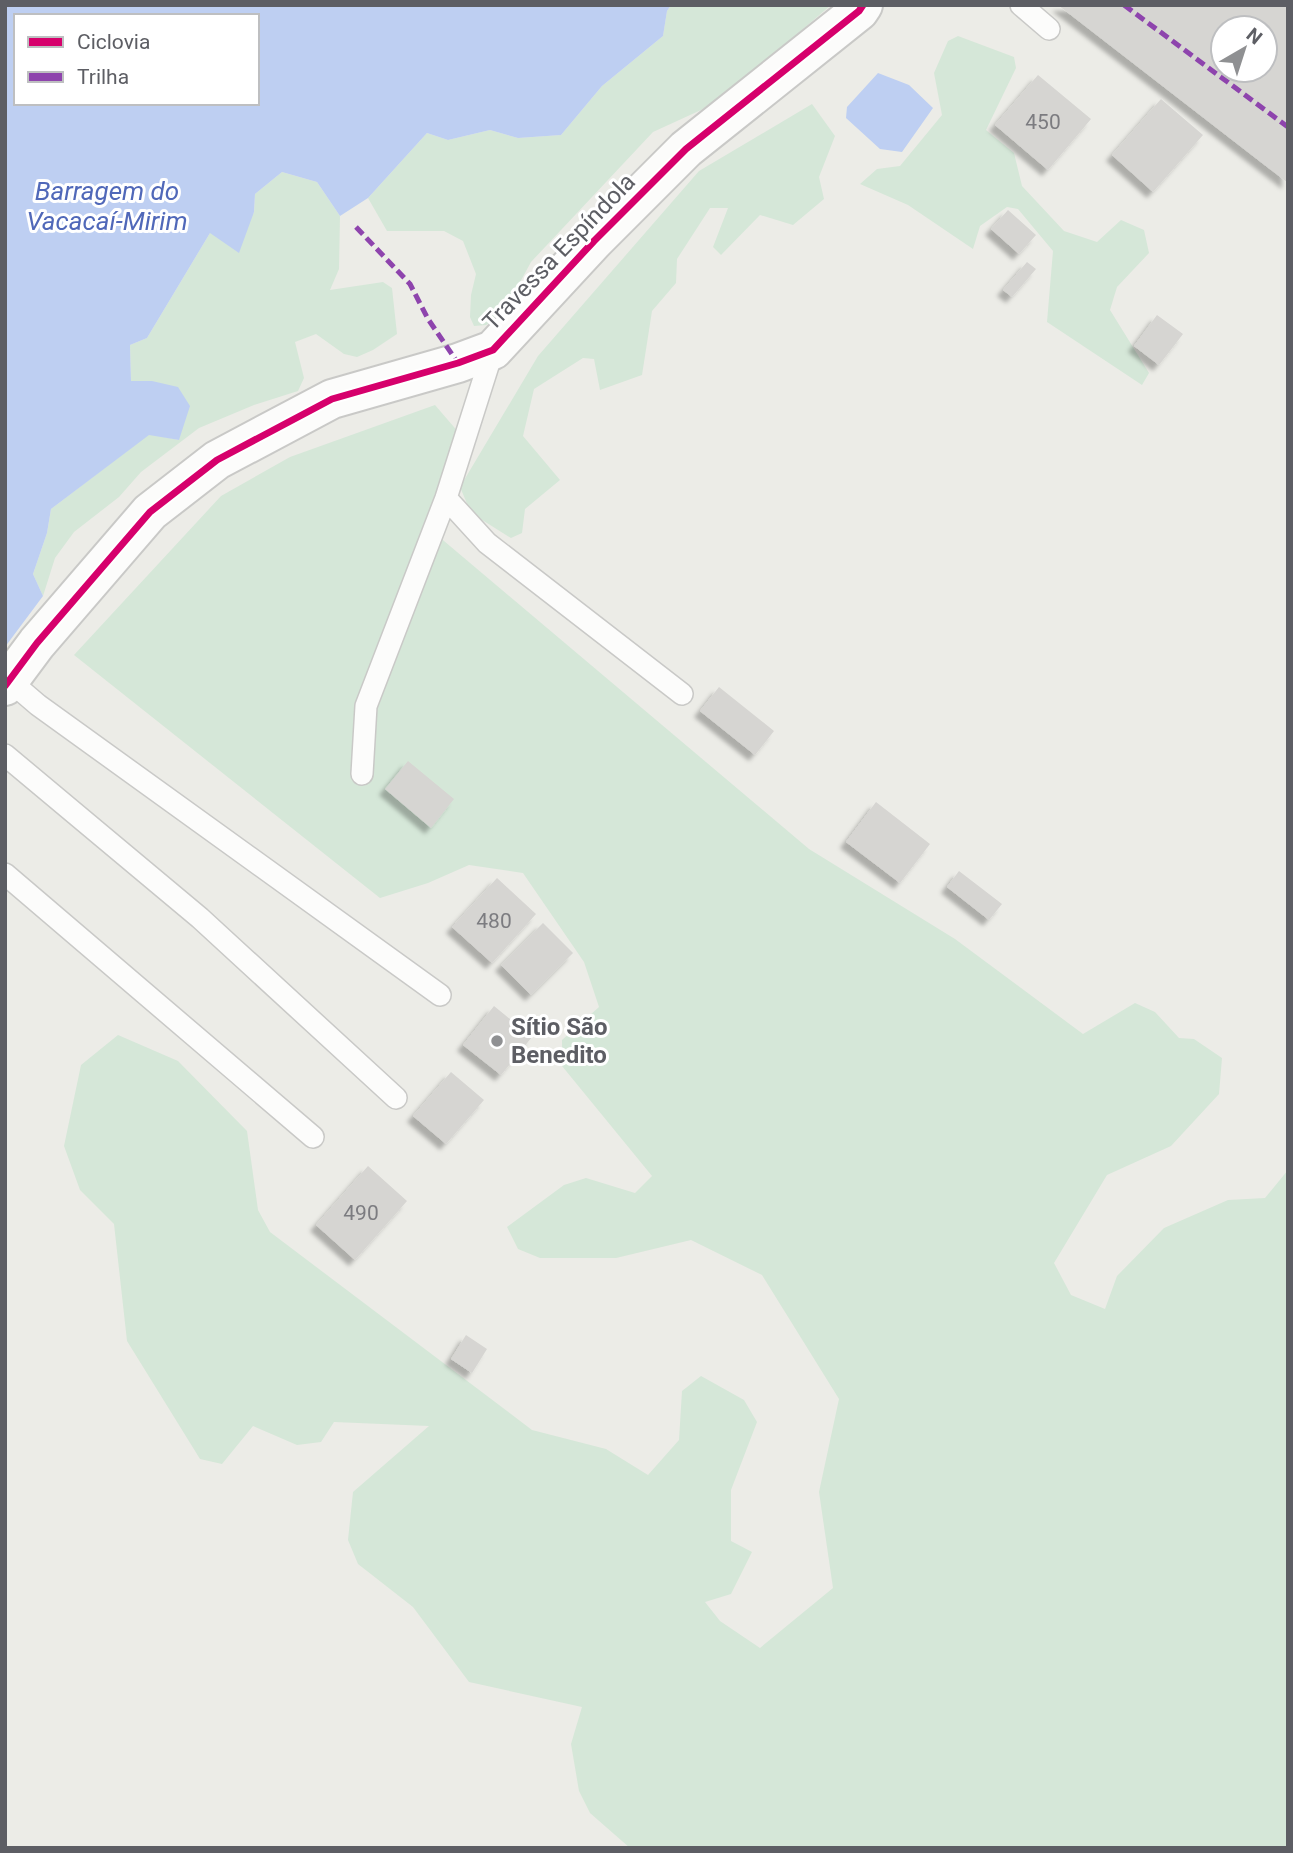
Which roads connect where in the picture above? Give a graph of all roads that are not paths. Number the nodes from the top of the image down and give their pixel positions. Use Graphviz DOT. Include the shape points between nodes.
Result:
graph roads {
  1 [pos="863,5"];
  2 [pos="1021,5"];
  3 [pos="1049,29"];
  4 [pos="493,350"];
  5 [pos="446,498"];
  6 [pos="7,683"];
  7 [pos="682,694"];
  8 [pos="5,755"];
  9 [pos="362,774"];
  10 [pos="5,874"];
  11 [pos="440,995"];
  12 [pos="396,1098"];
  13 [pos="313,1137"];
  1 -- 4 [label="street, Travessa Espíndola" via="686,149"];
  2 -- 3 [label="lane"];
  4 -- 5 [label="lane"];
  4 -- 6 [label="street, Travessa Espíndola" via="332,399 217,460 150,512"];
  5 -- 7 [label="lane" via="487,543"];
  5 -- 9 [label="lane" via="366,706"];
  6 -- 11 [label="lane"];
  8 -- 12 [label="lane" via="200,918"];
  10 -- 13 [label="lane"];
}
